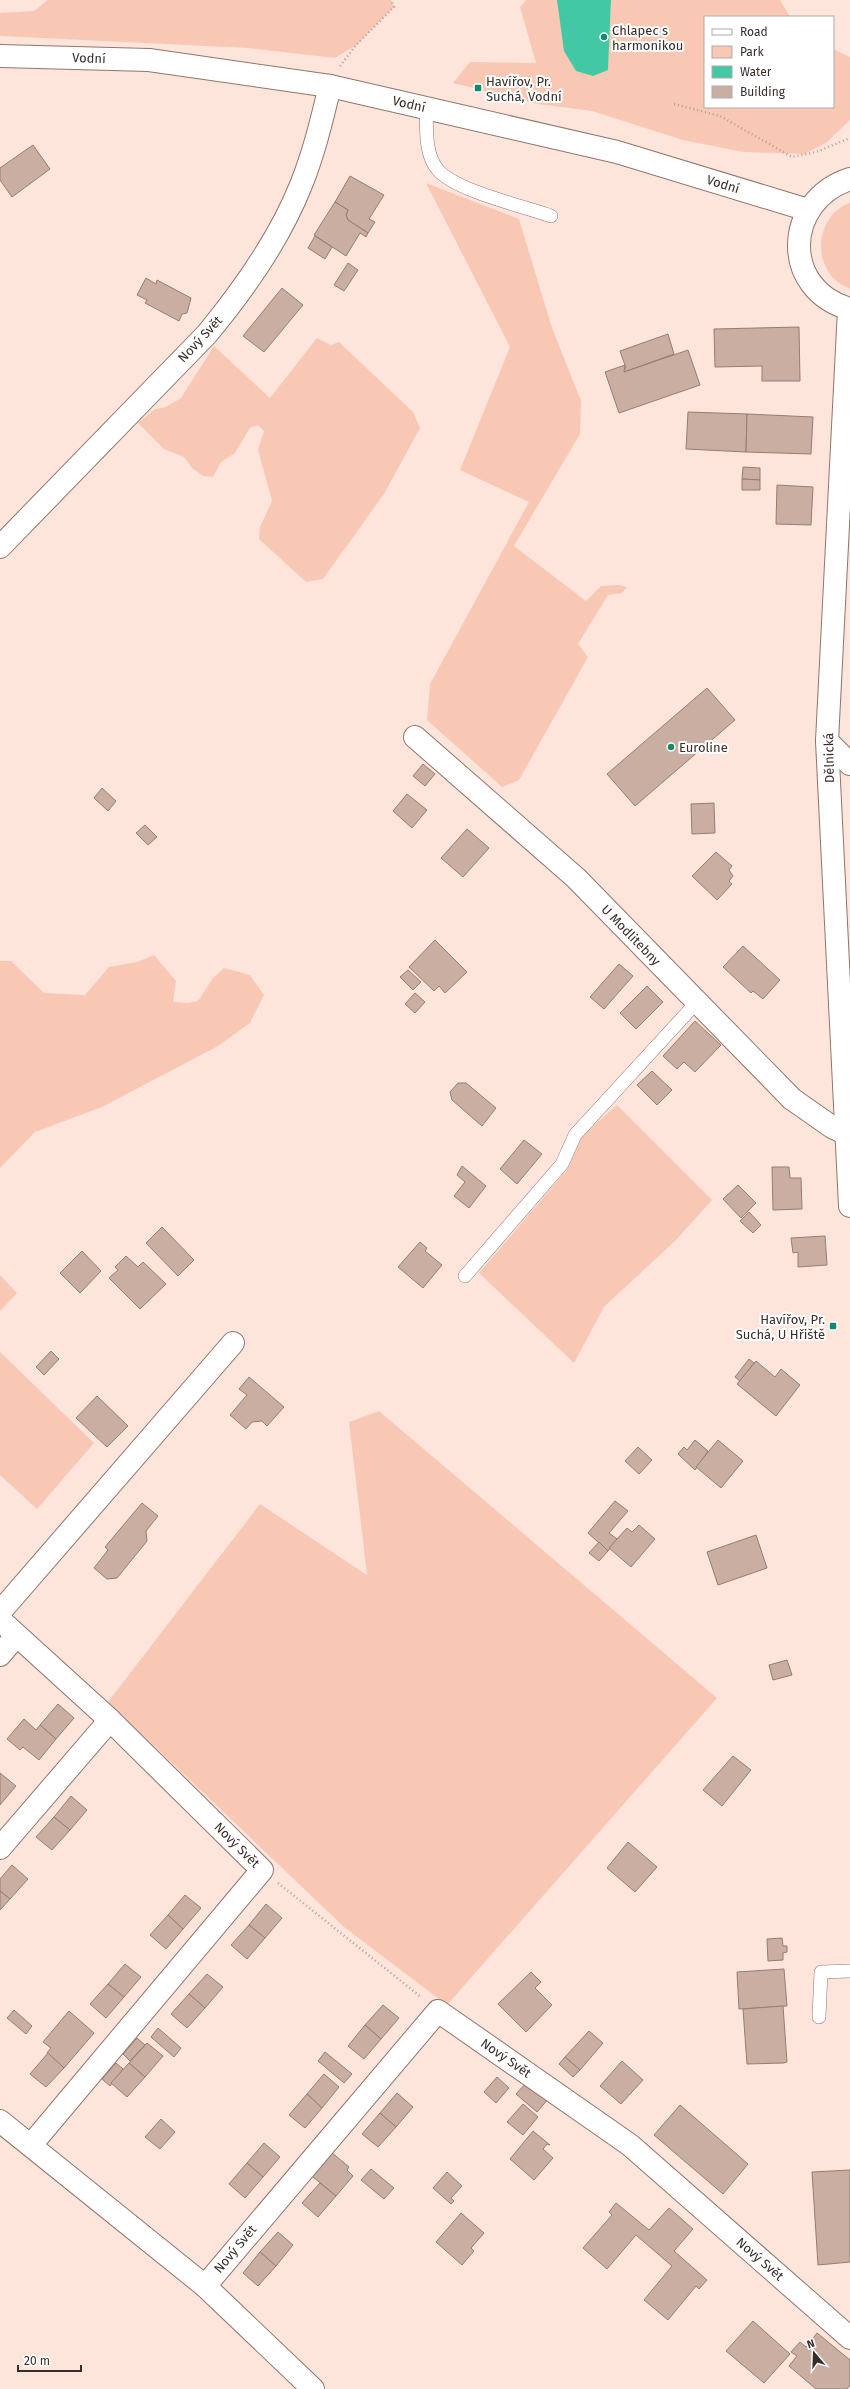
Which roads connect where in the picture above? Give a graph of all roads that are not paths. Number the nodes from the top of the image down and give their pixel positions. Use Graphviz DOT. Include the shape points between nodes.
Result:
graph roads {
  1 [pos="0,56"];
  2 [pos="330,86"];
  3 [pos="426,108"];
  4 [pos="850,179"];
  5 [pos="808,210"];
  6 [pos="551,216"];
  7 [pos="850,309"];
  8 [pos="0,547"];
  9 [pos="415,737"];
  10 [pos="827,741"];
  11 [pos="848,760"];
  12 [pos="697,1002"];
  13 [pos="845,1133"];
  14 [pos="850,1206"];
  15 [pos="465,1276"];
  16 [pos="233,1343"];
  17 [pos="0,1612"];
  18 [pos="0,1620"];
  19 [pos="16,1636"];
  20 [pos="0,1655"];
  21 [pos="110,1720"];
  22 [pos="0,1848"];
  23 [pos="850,1971"];
  24 [pos="819,2017"];
  25 [pos="0,2121"];
  26 [pos="30,2145"];
  27 [pos="205,2286"];
  28 [pos="850,2338"];
  29 [pos="313,2389"];
  1 -- 2 [label="street, Vodní" via="149,60"];
  2 -- 3 [label="street, Vodní"];
  2 -- 8 [label="street, Nový Svět" via="301,186 266,255 238,296 207,334"];
  3 -- 5 [label="street, Vodní" via="617,152"];
  3 -- 6 [label="lane" via="427,147 438,170 460,186"];
  4 -- 5 [label="street" via="836,184 820,195"];
  5 -- 7 [label="street" via="799,239 804,270 822,295 834,304"];
  7 -- 10 [label="street, Dělnická"];
  9 -- 12 [label="street, U Modlitebny" via="576,878"];
  10 -- 11 [label="street"];
  10 -- 13 [label="street, Dělnická"];
  12 -- 13 [label="street, U Modlitebny" via="792,1099"];
  12 -- 15 [label="lane" via="575,1135 562,1164"];
  13 -- 14 [label="street, Dělnická"];
  16 -- 17 [label="street"];
  18 -- 19 [label="street, Nový Svět"];
  19 -- 20 [label="street"];
  19 -- 21 [label="street, Nový Svět"];
  21 -- 22 [label="street"];
  21 -- 26 [label="street, Nový Svět" via="262,1870"];
  23 -- 24 [label="lane" via="821,1972"];
  25 -- 26 [label="street, Nový Svět"];
  26 -- 27 [label="street, Nový Svět"];
  27 -- 28 [label="street, Nový Svět" via="438,2011 630,2145"];
  27 -- 29 [label="street, Nový Svět"];
}
